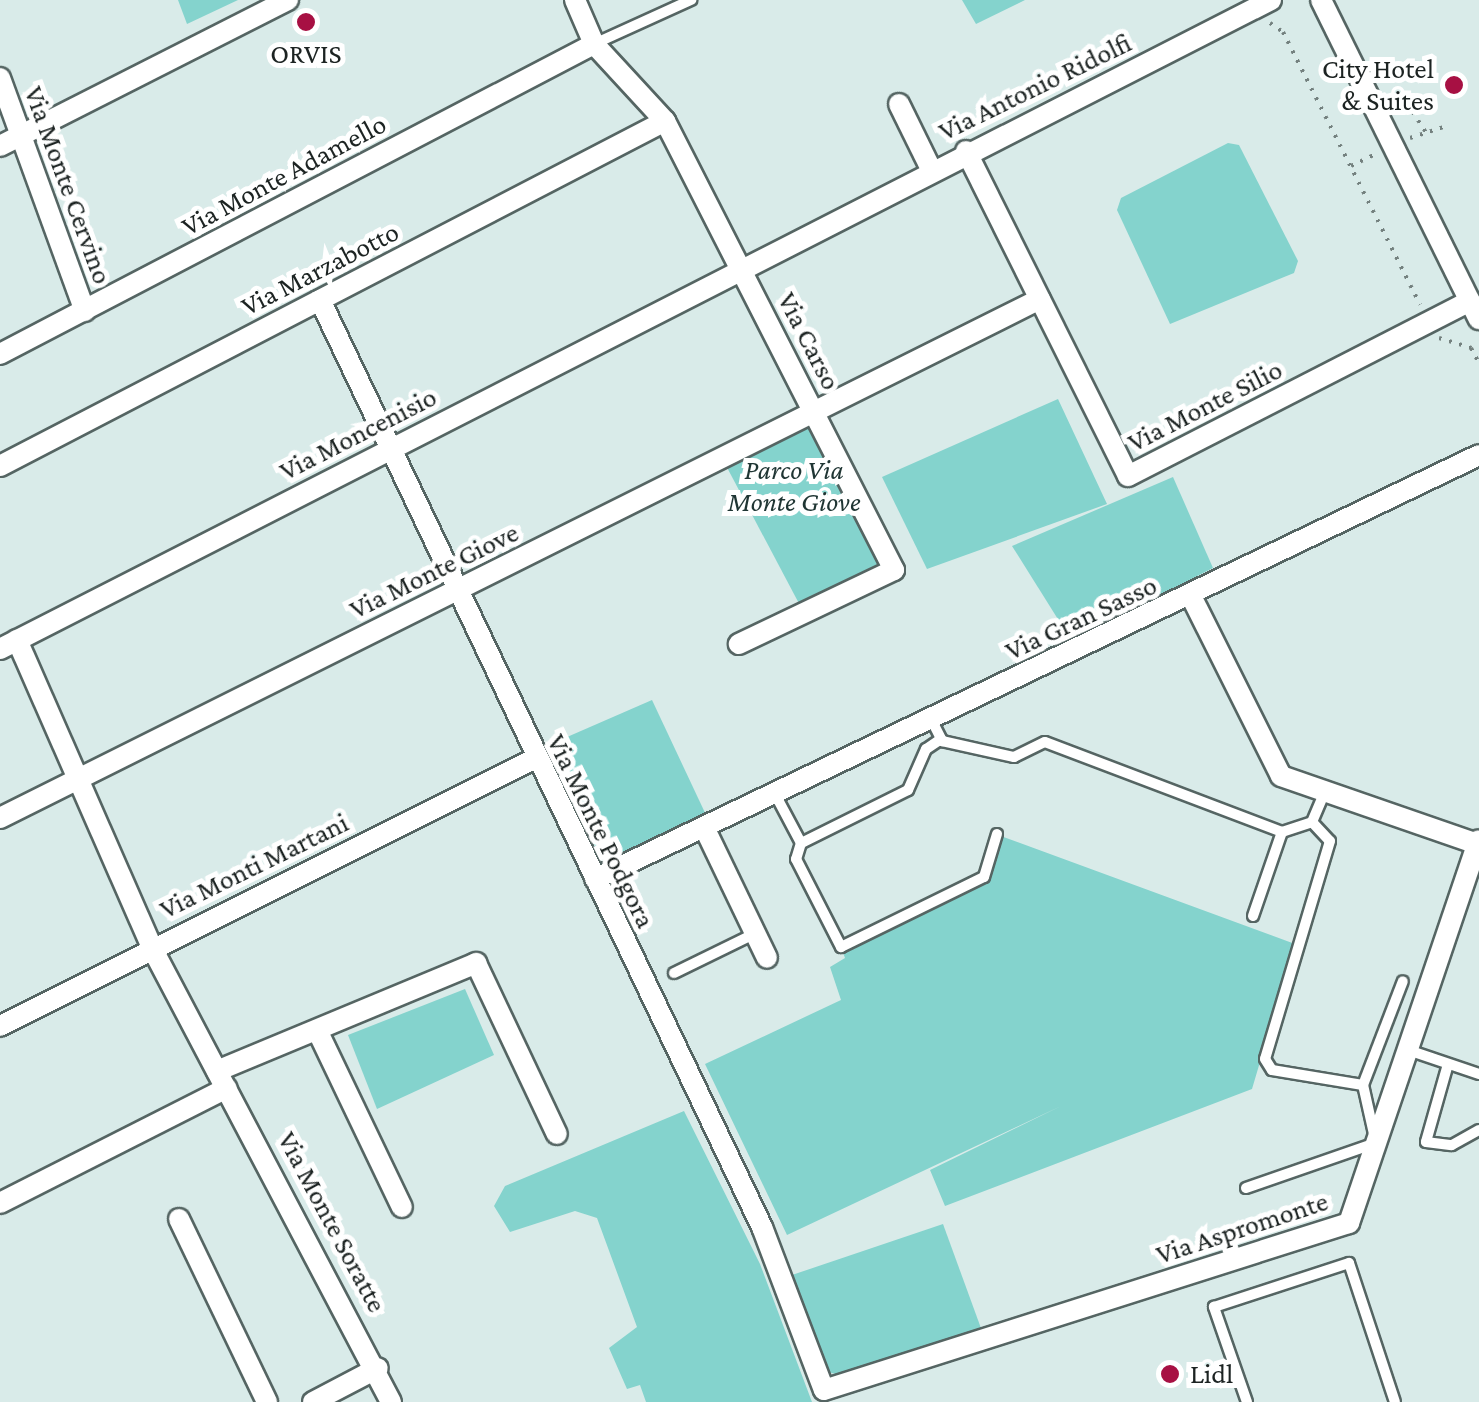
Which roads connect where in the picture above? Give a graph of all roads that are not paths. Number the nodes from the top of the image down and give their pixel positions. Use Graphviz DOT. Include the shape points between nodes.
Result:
graph roads {
  1 [pos="288,0"];
  2 [pos="575,0"];
  3 [pos="691,0"];
  4 [pos="1321,0"];
  5 [pos="1265,3"];
  6 [pos="594,44"];
  7 [pos="0,78"];
  8 [pos="899,104"];
  9 [pos="665,121"];
  10 [pos="9,142"];
  11 [pos="966,151"];
  12 [pos="930,169"];
  13 [pos="739,265"];
  14 [pos="1040,299"];
  15 [pos="320,300"];
  16 [pos="86,310"];
  17 [pos="1475,310"];
  18 [pos="0,354"];
  19 [pos="814,412"];
  20 [pos="387,450"];
  21 [pos="1479,455"];
  22 [pos="0,466"];
  23 [pos="454,592"];
  24 [pos="1191,596"];
  25 [pos="8,644"];
  26 [pos="740,644"];
  27 [pos="931,720"];
  28 [pos="942,739"];
  29 [pos="534,759"];
  30 [pos="77,777"];
  31 [pos="1325,792"];
  32 [pos="775,794"];
  33 [pos="0,818"];
  34 [pos="1312,822"];
  35 [pos="704,827"];
  36 [pos="1282,832"];
  37 [pos="997,834"];
  38 [pos="801,842"];
  39 [pos="1478,842"];
  40 [pos="595,879"];
  41 [pos="1253,916"];
  42 [pos="755,934"];
  43 [pos="152,948"];
  44 [pos="767,958"];
  45 [pos="674,973"];
  46 [pos="1403,981"];
  47 [pos="0,1026"];
  48 [pos="318,1032"];
  49 [pos="1408,1050"];
  50 [pos="1448,1064"];
  51 [pos="1479,1074"];
  52 [pos="222,1080"];
  53 [pos="1363,1085"];
  54 [pos="1479,1130"];
  55 [pos="557,1134"];
  56 [pos="1376,1143"];
  57 [pos="1246,1188"];
  58 [pos="0,1202"];
  59 [pos="402,1207"];
  60 [pos="179,1220"];
  61 [pos="378,1368"];
  62 [pos="824,1390"];
  63 [pos="267,1402"];
  64 [pos="313,1402"];
  65 [pos="391,1402"];
  66 [pos="1248,1402"];
  67 [pos="1395,1402"];
  1 -- 10 [label="street"];
  2 -- 6 [label="street, Via Carso"];
  3 -- 6 [label="lane"];
  4 -- 17 [label="street"];
  5 -- 11 [label="street, Via Antonio Ridolfi"];
  6 -- 9 [label="street, Via Carso"];
  6 -- 16 [label="street, Via Monte Adamello"];
  7 -- 10 [label="street, Via Monte Cervino"];
  8 -- 12 [label="street, Via Antonio Ridolfi"];
  9 -- 13 [label="street, Via Carso"];
  9 -- 15 [label="street, Via Marzabotto"];
  10 -- 16 [label="street, Via Monte Cervino"];
  11 -- 12 [label="street, Via Antonio Ridolfi"];
  11 -- 14 [label="street, Via Monte Silio"];
  12 -- 13 [label="street, Via Antonio Ridolfi"];
  13 -- 19 [label="street, Via Carso"];
  13 -- 20 [label="street, Via Moncenisio"];
  14 -- 17 [label="street, Via Monte Silio" via="1128,476 1430,322"];
  14 -- 19 [label="street, Via Monte Giove"];
  15 -- 20 [label="street, Via Monte Podgora"];
  15 -- 22 [label="street, Via Marzabotto"];
  16 -- 18 [label="street, Via Monte Adamello"];
  19 -- 23 [label="street, Via Monte Giove"];
  19 -- 26 [label="street, Via Carso" via="894,570"];
  20 -- 23 [label="street, Via Monte Podgora"];
  20 -- 25 [label="street, Via Moncenisio"];
  21 -- 24 [label="street, Via Gran Sasso"];
  23 -- 29 [label="street, Via Monte Podgora"];
  23 -- 30 [label="street, Via Monte Giove"];
  24 -- 27 [label="street, Via Gran Sasso"];
  24 -- 31 [label="street" via="1281,776"];
  25 -- 30 [label="street"];
  27 -- 28 [label="lane"];
  27 -- 32 [label="street, Via Gran Sasso"];
  28 -- 36 [label="lane" via="1014,757 1045,742"];
  28 -- 38 [label="lane" via="926,748 908,790"];
  29 -- 40 [label="street, Via Monte Podgora"];
  29 -- 43 [label="street, Via Monti Martani"];
  30 -- 33 [label="street, Via Monte Giove"];
  30 -- 43 [label="street"];
  31 -- 34 [label="lane"];
  31 -- 39 [label="street"];
  32 -- 35 [label="street, Via Gran Sasso"];
  32 -- 38 [label="lane"];
  34 -- 36 [label="lane"];
  34 -- 53 [label="lane" via="1330,842 1265,1059 1302,1078"];
  35 -- 40 [label="street, Via Gran Sasso"];
  35 -- 42 [label="street"];
  36 -- 41 [label="lane"];
  37 -- 38 [label="lane" via="984,877 840,947 796,859"];
  39 -- 49 [label="street, Via Aspromonte"];
  40 -- 62 [label="street, Via Monte Podgora" via="762,1227"];
  42 -- 44 [label="street"];
  42 -- 45 [label="lane"];
  43 -- 47 [label="street, Via Monti Martani"];
  43 -- 52 [label="street, Via Monte Soratte"];
  46 -- 53 [label="lane"];
  48 -- 52 [label="street"];
  48 -- 55 [label="street" via="476,962"];
  48 -- 59 [label="street"];
  49 -- 50 [label="lane"];
  49 -- 56 [label="street, Via Aspromonte"];
  50 -- 51 [label="lane"];
  50 -- 54 [label="lane" via="1426,1142 1452,1145"];
  52 -- 58 [label="street"];
  52 -- 61 [label="street, Via Monte Soratte"];
  53 -- 56 [label="lane"];
  56 -- 57 [label="lane"];
  56 -- 62 [label="street, Via Aspromonte" via="1349,1223"];
  60 -- 63 [label="street"];
  61 -- 64 [label="street"];
  61 -- 65 [label="street, Via Monte Soratte"];
  66 -- 67 [label="lane" via="1214,1307 1349,1263"];
}
